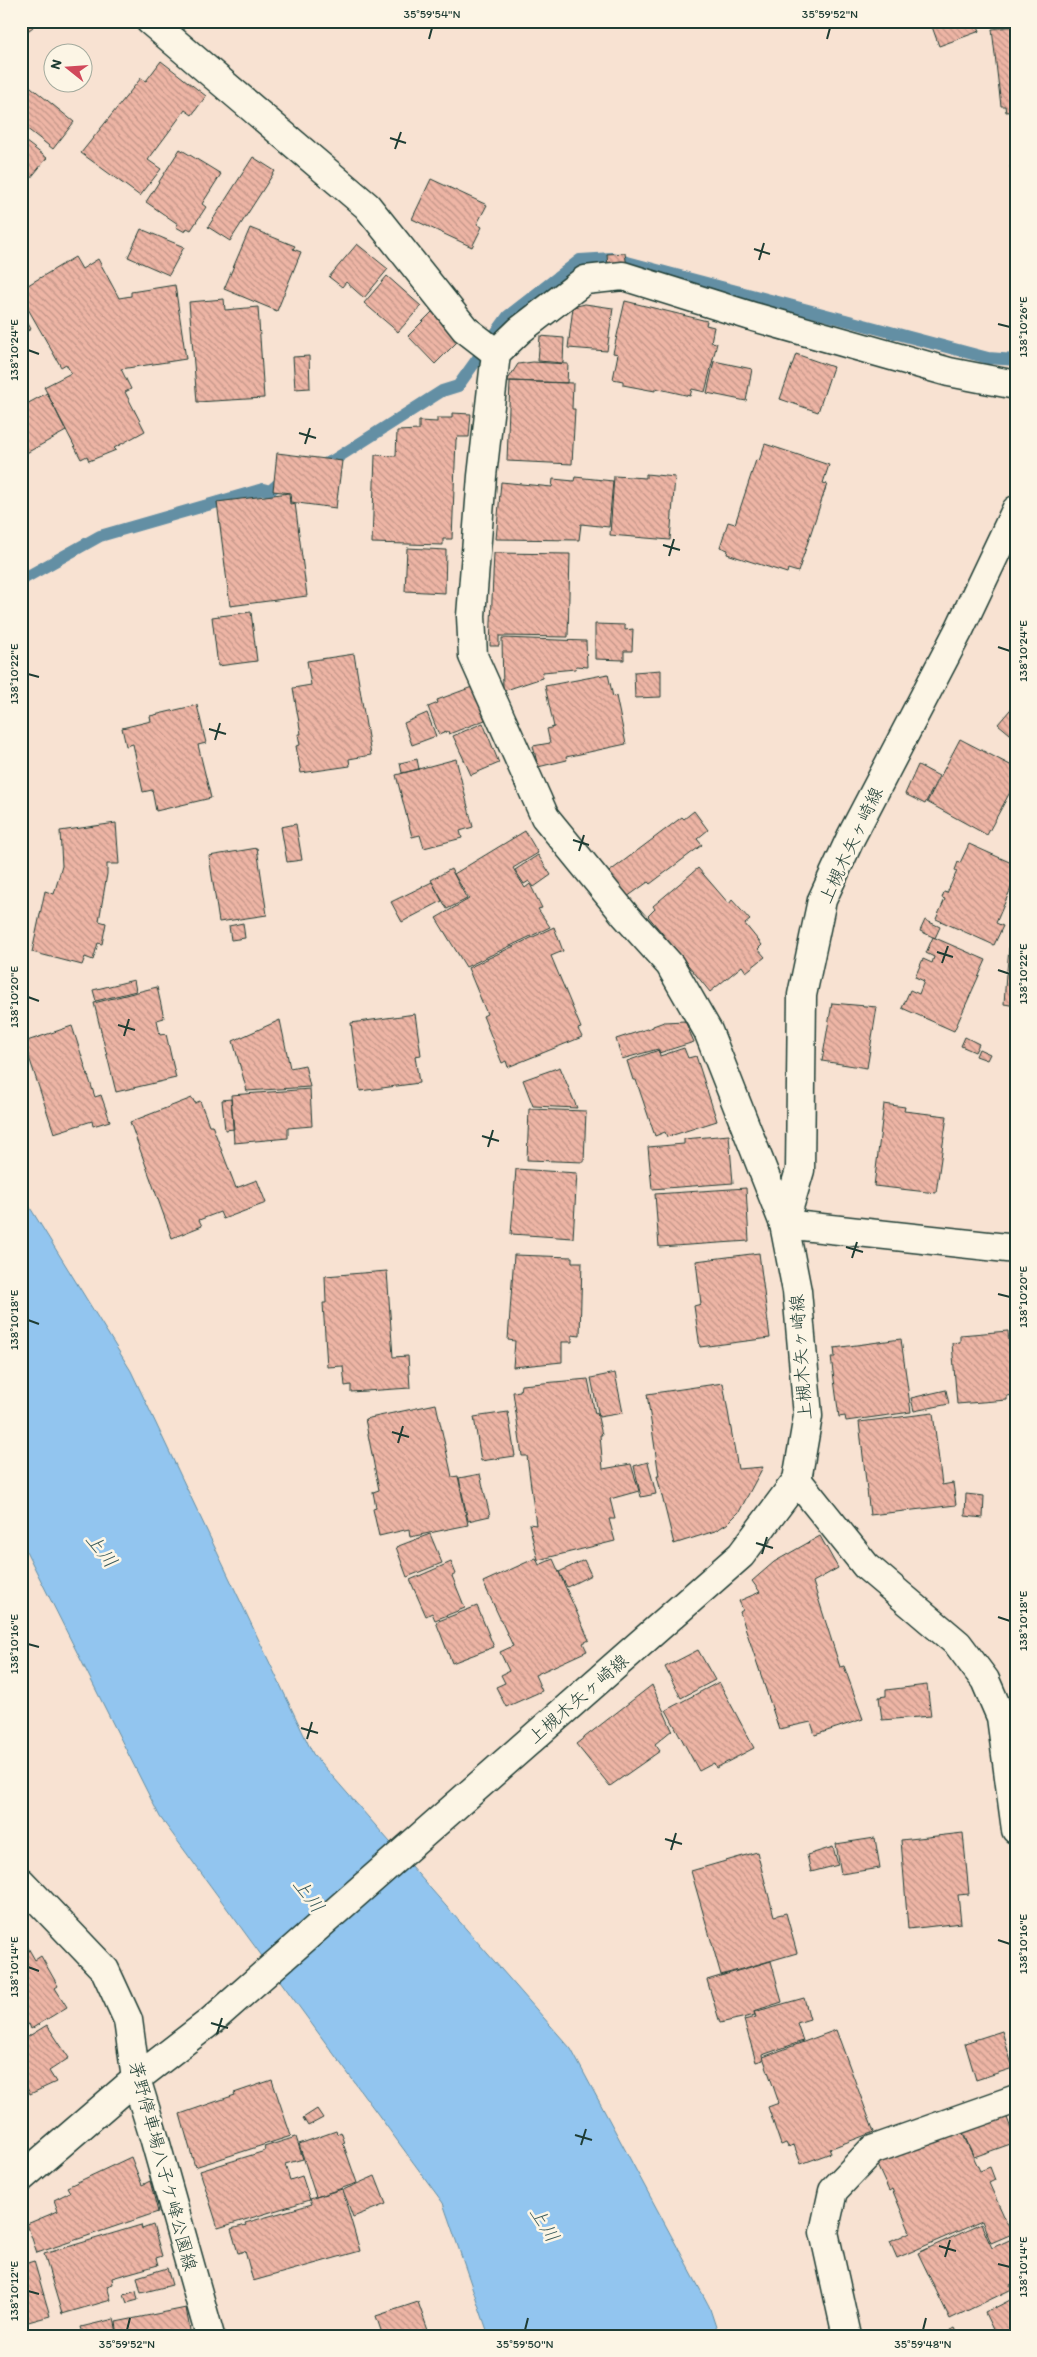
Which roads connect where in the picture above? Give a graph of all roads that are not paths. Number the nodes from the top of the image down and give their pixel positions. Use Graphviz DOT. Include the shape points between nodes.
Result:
graph roads {
  1 [pos="150,21"];
  2 [pos="495,352"];
  3 [pos="1016,385"];
  4 [pos="1016,510"];
  5 [pos="784,1224"];
  6 [pos="1016,1249"];
  7 [pos="797,1480"];
  8 [pos="1016,1830"];
  9 [pos="21,1882"];
  10 [pos="136,2079"];
  11 [pos="1016,2099"];
  12 [pos="21,2178"];
  13 [pos="210,2336"];
  14 [pos="847,2336"];
  1 -- 2 [label="street" via="367,206 465,329"];
  2 -- 3 [label="street" via="585,280 623,276 949,372"];
  2 -- 5 [label="street" via="471,616 473,656 545,817 625,916 670,965 708,1031"];
  4 -- 5 [label="street, 上槻木矢ヶ崎線" via="822,900 802,995 800,1170"];
  5 -- 6 [label="street"];
  5 -- 7 [label="street, 上槻木矢ヶ崎線" via="797,1291 808,1416"];
  7 -- 8 [label="street" via="866,1566 958,1644 985,1680 1001,1718"];
  7 -- 10 [label="street, 上槻木矢ヶ崎線" via="741,1555 211,2021"];
  9 -- 10 [label="street, 茅野停車場八子ケ峰公園線" via="105,1970 128,2020"];
  10 -- 12 [label="street, 上槻木矢ヶ崎線"];
  10 -- 13 [label="street, 茅野停車場八子ケ峰公園線"];
  11 -- 14 [label="street" via="872,2150 834,2191 824,2232"];
}
